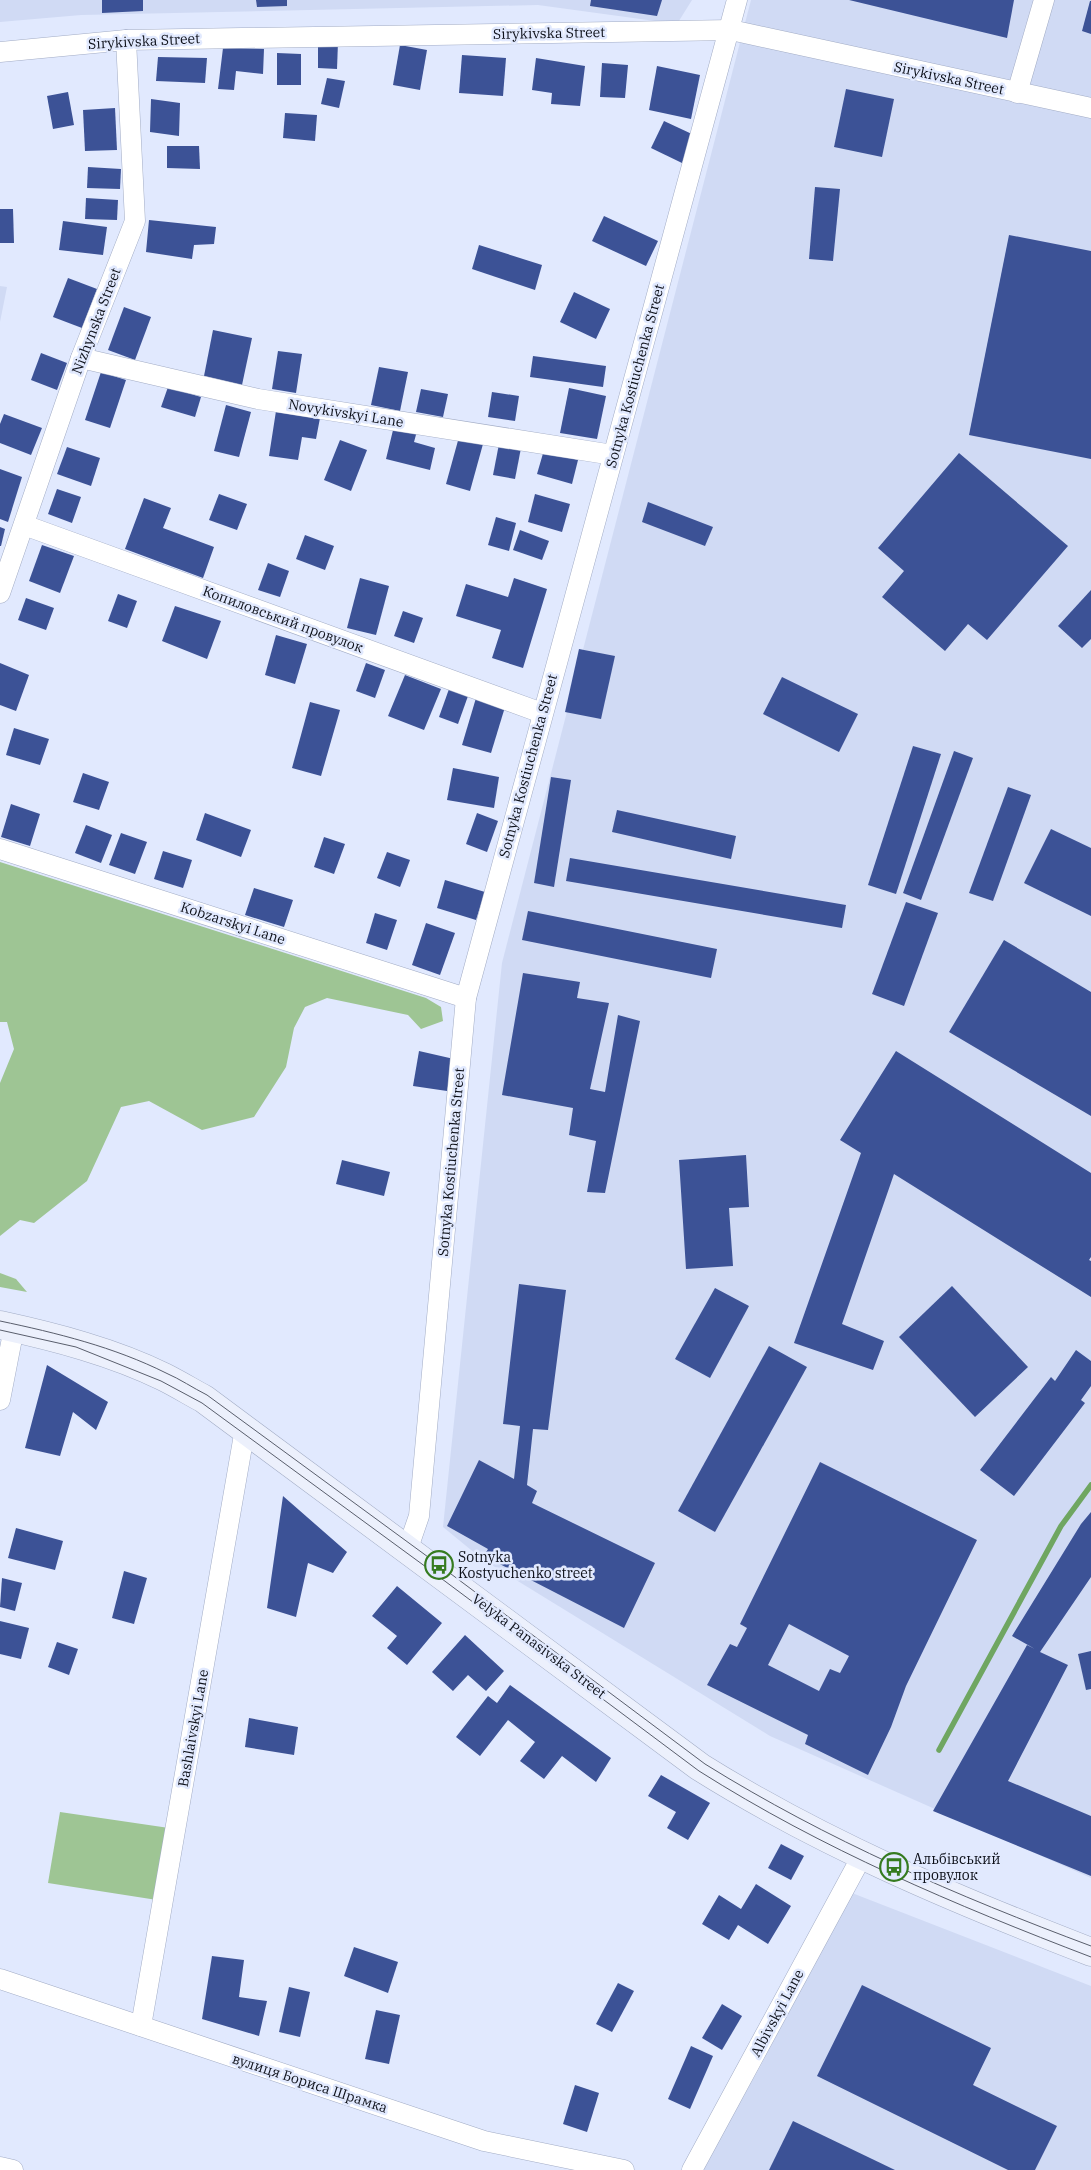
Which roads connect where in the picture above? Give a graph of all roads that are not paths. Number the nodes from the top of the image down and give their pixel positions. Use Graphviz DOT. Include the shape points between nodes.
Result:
graph roads {
  1 [pos="737,0"];
  2 [pos="1044,0"];
  3 [pos="731,30"];
  4 [pos="126,40"];
  5 [pos="0,52"];
  6 [pos="1017,93"];
  7 [pos="1091,108"];
  8 [pos="81,358"];
  9 [pos="613,455"];
  10 [pos="24,524"];
  11 [pos="0,593"];
  12 [pos="542,713"];
  13 [pos="0,849"];
  14 [pos="466,998"];
  15 [pos="7,1327"];
  16 [pos="0,1400"];
  17 [pos="245,1429"];
  18 [pos="408,1548"];
  19 [pos="862,1856"];
  20 [pos="1091,1952"];
  21 [pos="0,1979"];
  22 [pos="141,2026"];
  23 [pos="0,2167"];
  24 [pos="13,2170"];
  25 [pos="624,2170"];
  26 [pos="692,2170"];
  1 -- 3 [label="street, Sotnyka Kostiuchenka Street"];
  2 -- 6 [label="street"];
  3 -- 4 [label="street, Sirykivska Street"];
  3 -- 6 [label="street, Sirykivska Street"];
  3 -- 9 [label="street, Sotnyka Kostiuchenka Street"];
  4 -- 5 [label="street, Sirykivska Street"];
  4 -- 8 [label="street, Nizhynska Street" via="135,221"];
  6 -- 7 [label="street, Sirykivska Street"];
  8 -- 9 [label="street, Novykivskyi Lane" via="258,399"];
  8 -- 10 [label="street, Nizhynska Street"];
  9 -- 12 [label="street, Sotnyka Kostiuchenka Street"];
  10 -- 11 [label="street, Nizhynska Street"];
  10 -- 12 [label="street, Копиловський провулок"];
  12 -- 14 [label="street, Sotnyka Kostiuchenka Street"];
  13 -- 14 [label="street, Kobzarskyi Lane"];
  14 -- 18 [label="street, Sotnyka Kostiuchenka Street" via="418,1516"];
  15 -- 16 [label="street"];
  15 -- 17 [label="street, Velyka Panasivska Street" via="71,1342 164,1376 204,1399"];
  17 -- 18 [label="street, Velyka Panasivska Street"];
  17 -- 22 [label="street, Bashlaivskyi Lane"];
  18 -- 19 [label="street, Velyka Panasivska Street" via="700,1767 744,1795"];
  19 -- 20 [label="street, Velyka Panasivska Street" via="1012,1922"];
  19 -- 26 [label="street, Albivskyi Lane"];
  21 -- 22 [label="street, вулиця Бориса Шрамка"];
  22 -- 25 [label="street, вулиця Бориса Шрамка" via="484,2141"];
  23 -- 24 [label="street"];
}
